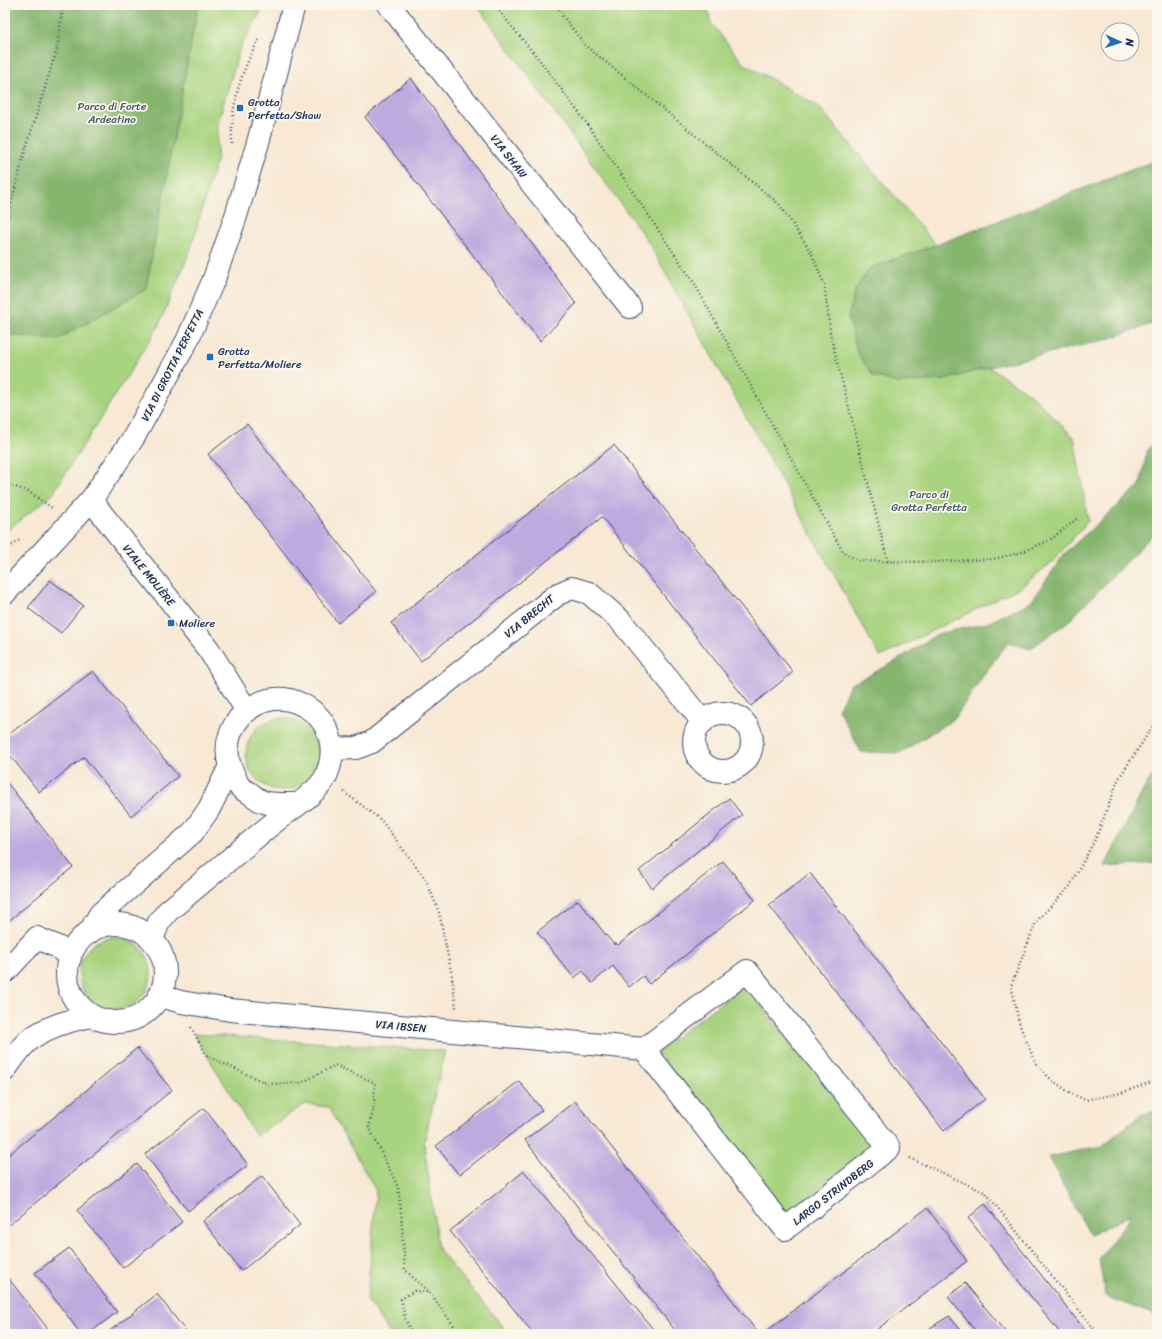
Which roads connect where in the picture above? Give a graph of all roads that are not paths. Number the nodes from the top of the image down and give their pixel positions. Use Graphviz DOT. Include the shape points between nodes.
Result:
graph roads {
  1 [pos="294,5"];
  2 [pos="389,5"];
  3 [pos="630,308"];
  4 [pos="91,500"];
  5 [pos="5,593"];
  6 [pos="247,711"];
  7 [pos="703,722"];
  8 [pos="332,749"];
  9 [pos="229,768"];
  10 [pos="297,804"];
  11 [pos="89,932"];
  12 [pos="152,939"];
  13 [pos="70,958"];
  14 [pos="5,972"];
  15 [pos="160,996"];
  16 [pos="92,1016"];
  17 [pos="644,1049"];
  18 [pos="5,1070"];
  1 -- 4 [label="street, VIA DI GROTTA PERFETTA" via="244,193 214,279 187,341 150,410"];
  2 -- 3 [label="street, VIA SHAW"];
  4 -- 5 [label="street, VIA DI GROTTA PERFETTA"];
  4 -- 6 [label="street, VIALE MOLIÈRE" via="209,650"];
  6 -- 8 [label="street" via="267,700 285,699 306,706 321,719 328,731"];
  6 -- 9 [label="street" via="240,716 230,731 227,749"];
  7 -- 8 [label="street, VIA BRECHT" via="620,620 589,593 572,588 558,594 372,742 356,748"];
  8 -- 10 [label="street" via="332,760 325,777 311,794"];
  9 -- 10 [label="street" via="241,788 262,802"];
  9 -- 11 [label="street" via="209,808 193,832 100,914"];
  10 -- 12 [label="street" via="168,911 158,922"];
  11 -- 12 [label="street" via="102,926 116,924 130,926"];
  11 -- 13 [label="street" via="77,944"];
  12 -- 15 [label="street" via="161,954 165,968"];
  13 -- 14 [label="street" via="58,947 37,938"];
  13 -- 16 [label="street" via="68,984 73,997"];
  15 -- 16 [label="street" via="150,1008 137,1017 122,1022"];
  15 -- 17 [label="street, VIA IBSEN" via="230,1010"];
  16 -- 18 [label="street" via="73,1020 38,1034 24,1045"];
  17 -- 17 [label="street, LARGO STRINDBERG" via="747,971 889,1148 785,1229"];
}
